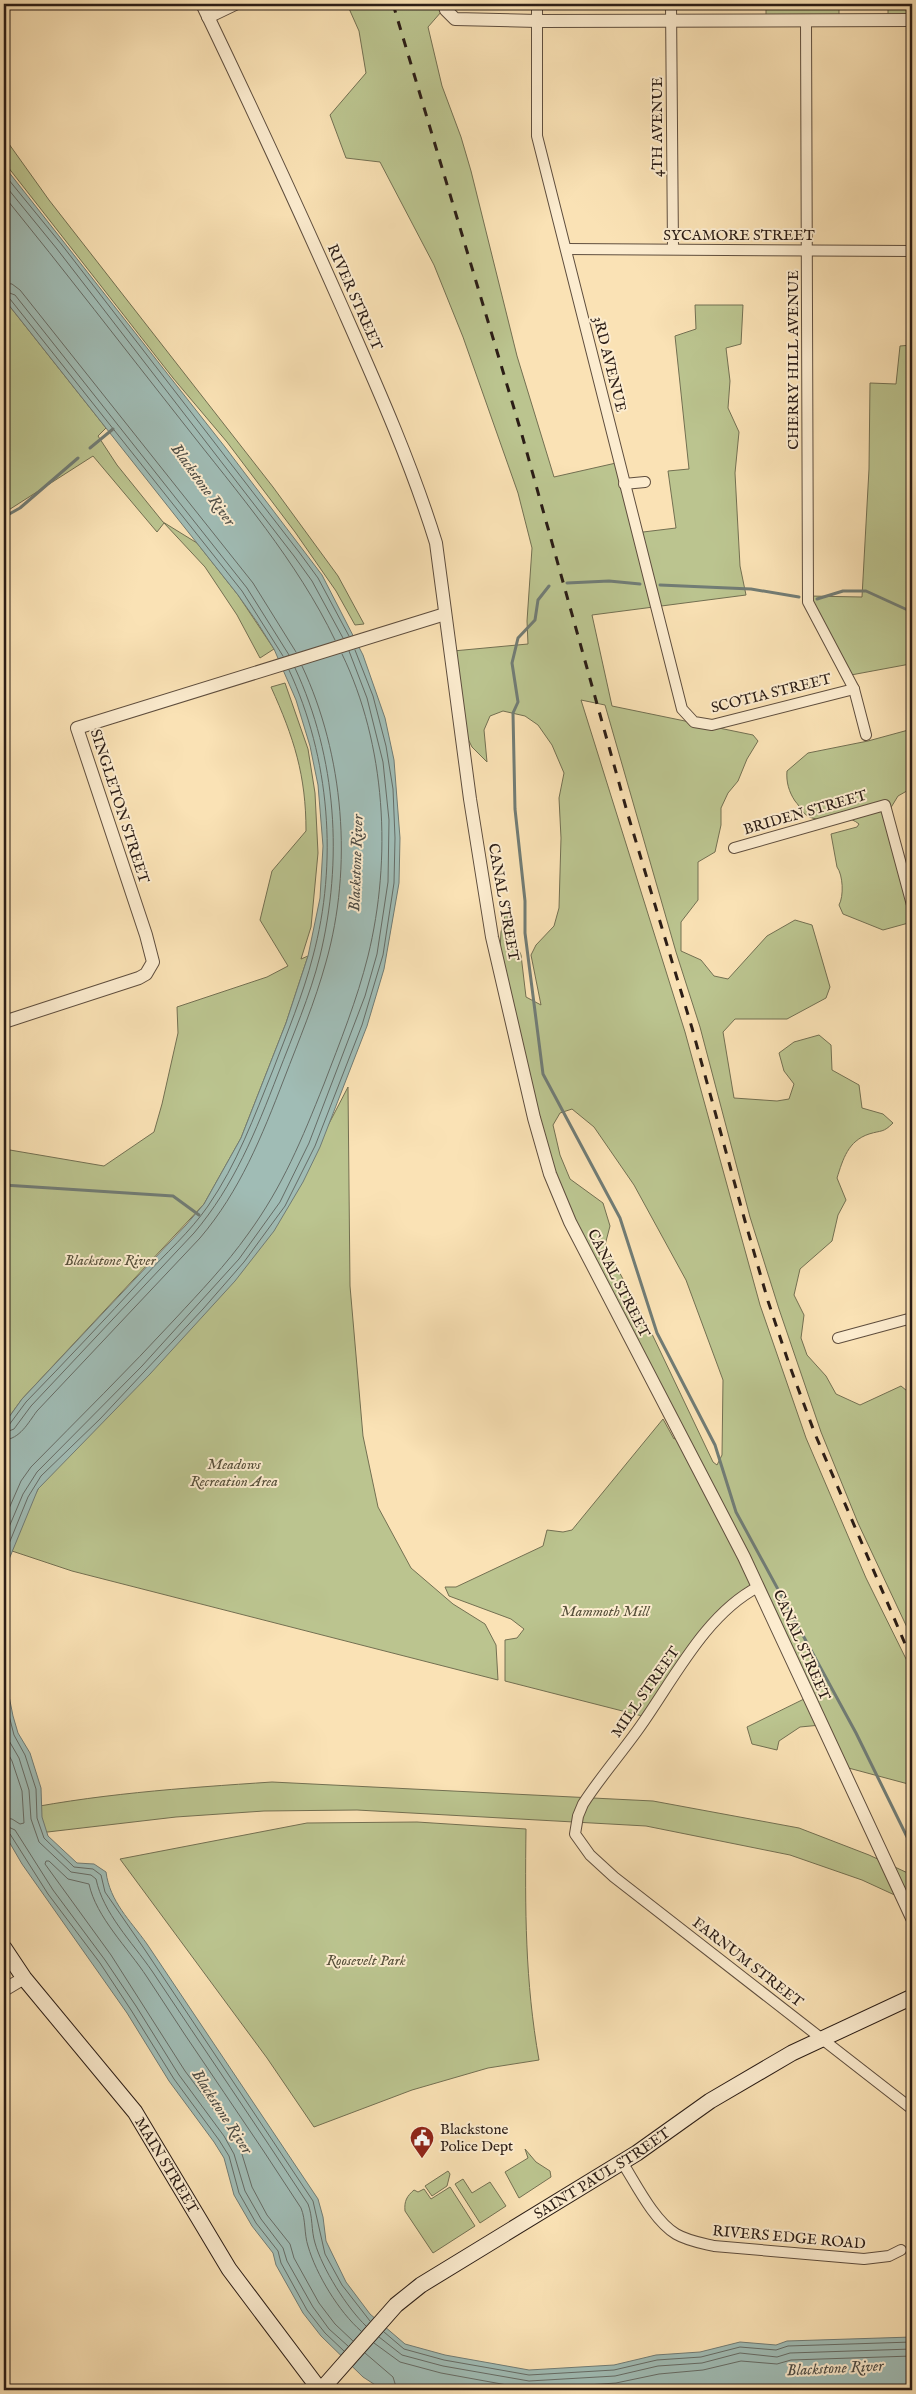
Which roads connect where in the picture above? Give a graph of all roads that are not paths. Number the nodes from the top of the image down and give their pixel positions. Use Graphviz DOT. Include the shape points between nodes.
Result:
graph roads {
  1 [pos="202,4"];
  2 [pos="235,4"];
  3 [pos="444,4"];
  4 [pos="537,4"];
  5 [pos="671,4"];
  6 [pos="208,17"];
  7 [pos="912,20"];
  8 [pos="537,21"];
  9 [pos="672,21"];
  10 [pos="806,21"];
  11 [pos="566,249"];
  12 [pos="673,249"];
  13 [pos="807,250"];
  14 [pos="912,251"];
  15 [pos="645,482"];
  16 [pos="624,484"];
  17 [pos="445,614"];
  18 [pos="854,689"];
  19 [pos="694,722"];
  20 [pos="866,735"];
  21 [pos="734,848"];
  22 [pos="912,905"];
  23 [pos="4,1022"];
  24 [pos="912,1318"];
  25 [pos="838,1338"];
  26 [pos="758,1587"];
  27 [pos="575,1829"];
  28 [pos="912,1918"];
  29 [pos="4,1948"];
  30 [pos="24,1978"];
  31 [pos="4,1990"];
  32 [pos="912,1997"];
  33 [pos="822,2039"];
  34 [pos="912,2109"];
  35 [pos="622,2162"];
  36 [pos="900,2250"];
  37 [pos="321,2390"];
  1 -- 6 [label="street, RIVER STREET"];
  2 -- 6 [label="street"];
  3 -- 8 [label="street" via="455,19"];
  4 -- 8 [label="street, 3RD AVENUE"];
  5 -- 9 [label="street, 4TH AVENUE"];
  6 -- 17 [label="street, RIVER STREET" via="277,160 362,353 424,505 436,543"];
  7 -- 10 [label="street"];
  8 -- 9 [label="street"];
  8 -- 11 [label="street, 3RD AVENUE" via="537,136"];
  9 -- 10 [label="street"];
  9 -- 12 [label="street, 4TH AVENUE"];
  10 -- 13 [label="street, CHERRY HILL AVENUE"];
  11 -- 12 [label="street, SYCAMORE STREET"];
  11 -- 16 [label="street, 3RD AVENUE"];
  12 -- 13 [label="street, SYCAMORE STREET"];
  13 -- 14 [label="street, SYCAMORE STREET"];
  13 -- 18 [label="street, CHERRY HILL AVENUE" via="808,602"];
  15 -- 16 [label="street"];
  16 -- 19 [label="street, 3RD AVENUE" via="682,709"];
  17 -- 23 [label="street, SINGLETON STREET" via="76,728 153,962 146,974 139,978"];
  17 -- 26 [label="street, CANAL STREET" via="492,937 550,1174 570,1222"];
  18 -- 19 [label="street, SCOTIA STREET" via="712,725"];
  18 -- 20 [label="street, CHERRY HILL AVENUE"];
  21 -- 22 [label="street, BRIDEN STREET" via="885,805"];
  24 -- 25 [label="street"];
  26 -- 27 [label="street, MILL STREET" via="735,1600 707,1630 593,1788 583,1804"];
  26 -- 28 [label="street, CANAL STREET"];
  27 -- 33 [label="street, FARNUM STREET" via="585,1850 614,1876"];
  29 -- 30 [label="main road, MAIN STREET"];
  30 -- 31 [label="street"];
  30 -- 37 [label="main road, MAIN STREET" via="135,2112 228,2269"];
  32 -- 33 [label="main road, SAINT PAUL STREET"];
  33 -- 34 [label="street, FARNUM STREET"];
  33 -- 35 [label="main road, SAINT PAUL STREET" via="710,2100"];
  35 -- 36 [label="street, RIVERS EDGE ROAD" via="660,2220 675,2234 694,2242 864,2259 877,2259"];
  35 -- 37 [label="main road, SAINT PAUL STREET" via="455,2263 396,2305"];
}
